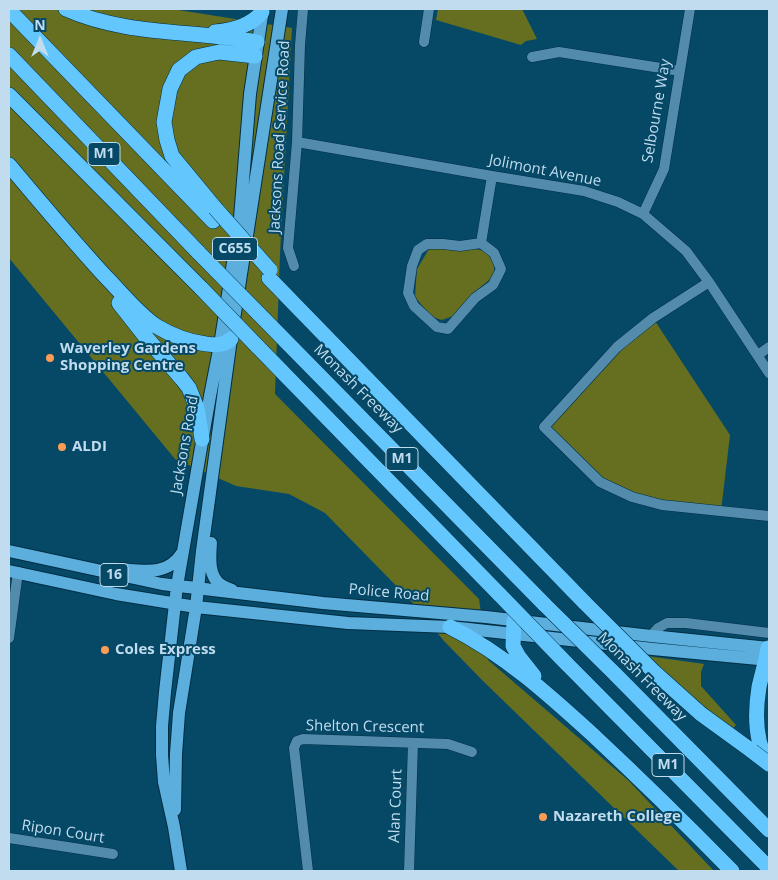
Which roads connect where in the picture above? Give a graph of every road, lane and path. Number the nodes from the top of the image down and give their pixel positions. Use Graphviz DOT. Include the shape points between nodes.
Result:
graph roads {
  1 [pos="66,9"];
  2 [pos="282,9"];
  3 [pos="302,9"];
  4 [pos="428,9"];
  5 [pos="690,9"];
  6 [pos="9,10"];
  7 [pos="262,10"];
  8 [pos="176,33"];
  9 [pos="424,42"];
  10 [pos="276,44"];
  11 [pos="256,49"];
  12 [pos="9,55"];
  13 [pos="532,57"];
  14 [pos="274,58"];
  15 [pos="680,71"];
  16 [pos="9,95"];
  17 [pos="297,142"];
  18 [pos="9,165"];
  19 [pos="492,176"];
  20 [pos="643,214"];
  21 [pos="214,215"];
  22 [pos="71,239"];
  23 [pos="482,244"];
  24 [pos="294,266"];
  25 [pos="709,282"];
  26 [pos="226,342"];
  27 [pos="769,348"];
  28 [pos="758,355"];
  29 [pos="769,373"];
  30 [pos="202,440"];
  31 [pos="208,508"];
  32 [pos="769,516"];
  33 [pos="184,550"];
  34 [pos="9,551"];
  35 [pos="52,560"];
  36 [pos="14,572"];
  37 [pos="177,586"];
  38 [pos="197,588"];
  39 [pos="239,593"];
  40 [pos="324,603"];
  41 [pos="175,605"];
  42 [pos="196,608"];
  43 [pos="348,623"];
  44 [pos="450,626"];
  45 [pos="514,627"];
  46 [pos="9,638"];
  47 [pos="768,650"];
  48 [pos="769,684"];
  49 [pos="549,695"];
  50 [pos="756,715"];
  51 [pos="413,743"];
  52 [pos="472,752"];
  53 [pos="769,764"];
  54 [pos="174,827"];
  55 [pos="769,830"];
  56 [pos="9,838"];
  57 [pos="113,854"];
  58 [pos="769,868"];
  59 [pos="180,871"];
  60 [pos="308,871"];
  61 [pos="409,871"];
  62 [pos="732,871"];
  1 -- 8 [label="highway" via="118,25"];
  2 -- 10 [label="main road, Jacksons Road / C655"];
  3 -- 17 [label="street, Jacksons Road Service Road"];
  4 -- 9 [label="street"];
  5 -- 15 [label="street, Selbourne Way"];
  6 -- 21 [label="highway"];
  7 -- 8 [label="highway" via="248,25 219,31"];
  7 -- 11 [label="main road, Jacksons Road / C655"];
  8 -- 11 [label="highway" via="241,39"];
  10 -- 11 [label="main road"];
  10 -- 14 [label="main road, Jacksons Road / C655"];
  11 -- 14 [label="main road"];
  11 -- 21 [label="highway" via="196,57 178,70 170,89 164,122 172,156"];
  11 -- 26 [label="main road, Jacksons Road / C655"];
  12 -- 55 [label="highway, Monash Freeway / M1, bridge" via="199,253"];
  13 -- 15 [label="street" via="559,52"];
  14 -- 26 [label="main road, Jacksons Road / C655"];
  15 -- 20 [label="street, Selbourne Way" via="664,169"];
  16 -- 58 [label="highway, M1, bridge"];
  17 -- 19 [label="street, Jolimont Avenue"];
  17 -- 24 [label="street, Jacksons Road Service Road" via="288,248"];
  18 -- 22 [label="highway"];
  19 -- 20 [label="street, Jolimont Avenue" via="584,191"];
  19 -- 23 [label="street"];
  20 -- 25 [label="street, Jolimont Avenue" via="686,251"];
  21 -- 53 [label="highway, bridge" via="347,352 381,394 653,671 701,714"];
  22 -- 26 [label="highway" via="139,312 157,326 198,343"];
  22 -- 30 [label="highway" via="189,388 197,408"];
  23 -- 23 [label="street" via="494,253 501,269 493,285 475,298 448,330 437,327 414,306 408,293 418,250 427,244"];
  25 -- 28 [label="street, Jolimont Avenue"];
  25 -- 32 [label="street" via="653,318 617,347 544,428 600,482 632,497 662,505"];
  26 -- 30 [label="main road, Jacksons Road / C655" via="210,396"];
  26 -- 31 [label="main road, Jacksons Road / C655"];
  27 -- 28 [label="street"];
  28 -- 29 [label="street, Jolimont Avenue"];
  30 -- 33 [label="main road, Jacksons Road / C655"];
  31 -- 38 [label="main road, Jacksons Road / C655"];
  31 -- 39 [label="main road" via="212,572 220,585"];
  33 -- 35 [label="main road" via="177,562 167,568 149,571"];
  33 -- 37 [label="main road, Jacksons Road / C655"];
  34 -- 35 [label="main road, Police Road / 16"];
  35 -- 37 [label="main road, Police Road / 16"];
  36 -- 41 [label="main road, Police Road / 16"];
  36 -- 46 [label="street"];
  37 -- 38 [label="main road, Police Road / 16"];
  37 -- 41 [label="main road, Jacksons Road / C655"];
  38 -- 39 [label="main road, Police Road / 16"];
  38 -- 42 [label="main road, Jacksons Road / C655"];
  39 -- 40 [label="main road, Police Road / 16"];
  40 -- 43 [label="main road" via="355,613 356,619"];
  40 -- 45 [label="main road, Police Road / 16"];
  41 -- 42 [label="main road, Police Road / 16"];
  41 -- 54 [label="main road, Jacksons Road" via="162,726 164,782"];
  42 -- 43 [label="main road, Police Road / 16"];
  42 -- 54 [label="main road, Jacksons Road" via="178,713"];
  43 -- 44 [label="main road, Police Road / 16"];
  44 -- 45 [label="main road, Police Road / 16"];
  44 -- 49 [label="highway" via="492,651"];
  45 -- 47 [label="main road, Police Road / 16"];
  45 -- 47 [label="main road, Police Road / 16" via="651,636"];
  45 -- 49 [label="highway" via="513,646"];
  47 -- 50 [label="highway"];
  48 -- 50 [label="highway"];
  49 -- 62 [label="highway"];
  50 -- 53 [label="highway" via="757,734"];
  51 -- 52 [label="street, Shelton Crescent" via="448,744"];
  51 -- 60 [label="street, Shelton Crescent" via="297,741 294,748"];
  51 -- 61 [label="street, Alan Court"];
  54 -- 59 [label="main road, Jacksons Road"];
  56 -- 57 [label="street, Ripon Court"];
}
